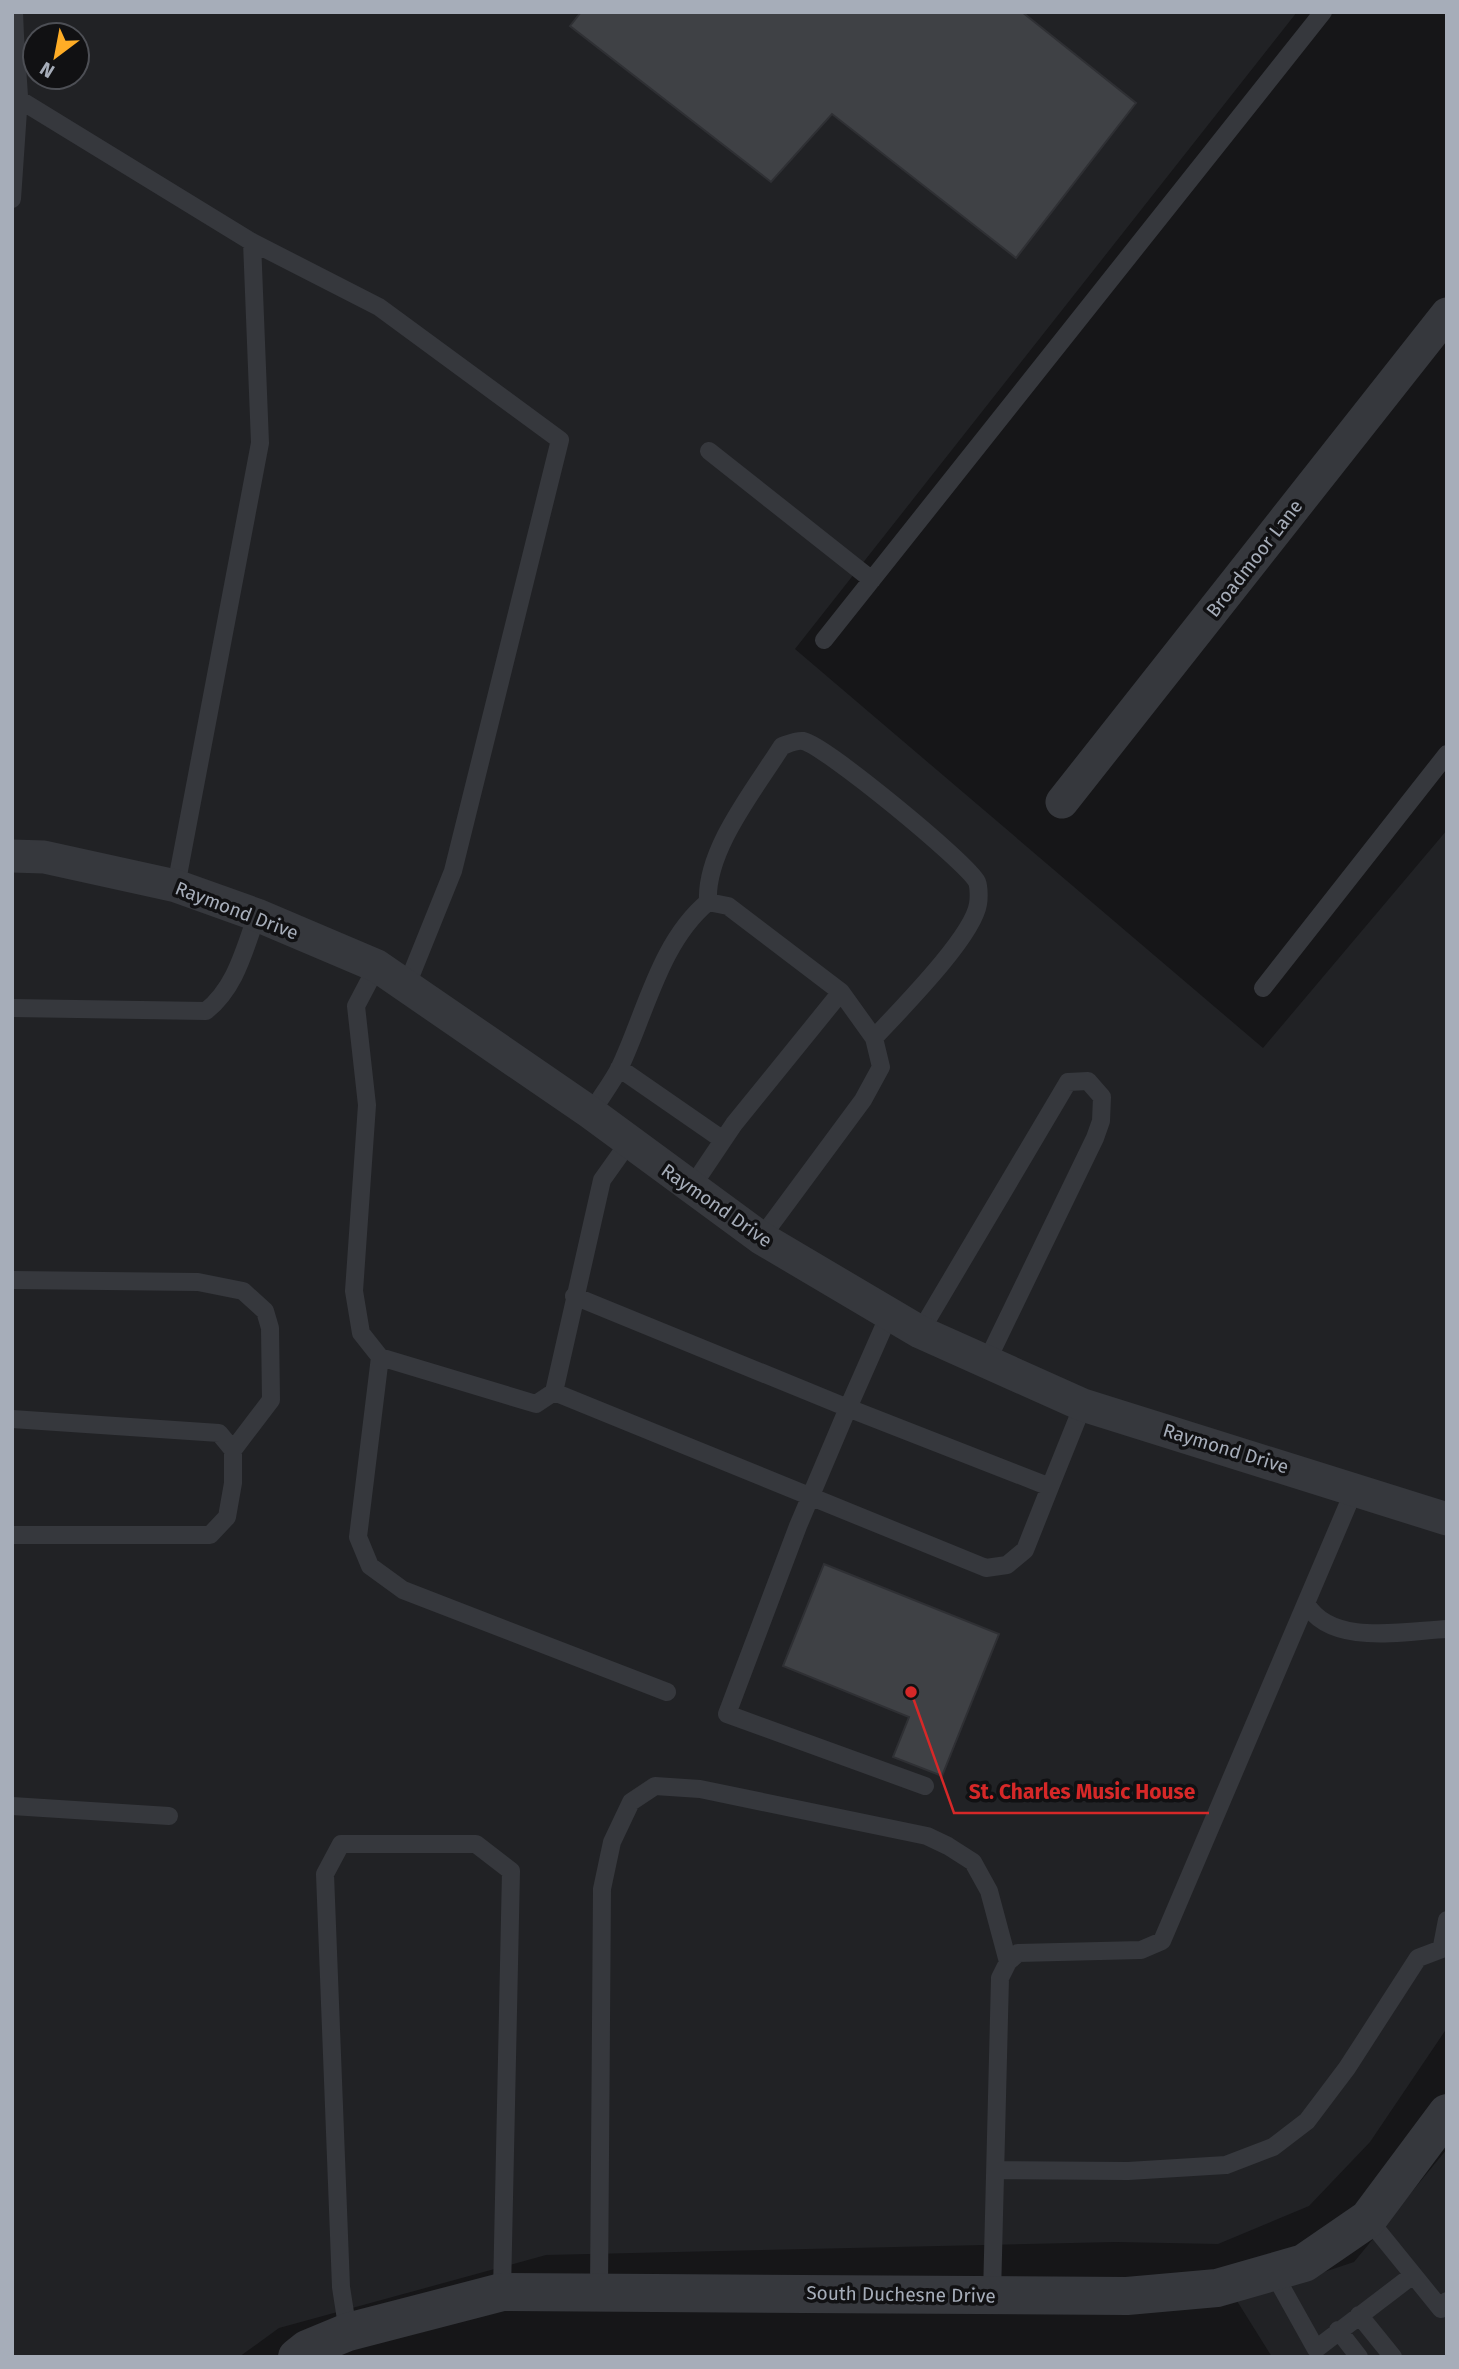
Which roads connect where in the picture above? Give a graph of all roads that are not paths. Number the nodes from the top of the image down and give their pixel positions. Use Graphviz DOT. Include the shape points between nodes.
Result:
graph roads {
  1 [pos="14,12"];
  2 [pos="1323,12"];
  3 [pos="14,35"];
  4 [pos="15,96"];
  5 [pos="12,199"];
  6 [pos="252,242"];
  7 [pos="1447,314"];
  8 [pos="709,451"];
  9 [pos="872,580"];
  10 [pos="824,640"];
  11 [pos="1447,754"];
  12 [pos="1062,802"];
  13 [pos="12,856"];
  14 [pos="176,886"];
  15 [pos="708,902"];
  16 [pos="257,915"];
  17 [pos="377,966"];
  18 [pos="407,985"];
  19 [pos="1263,988"];
  20 [pos="841,992"];
  21 [pos="12,1008"];
  22 [pos="874,1038"];
  23 [pos="619,1068"];
  24 [pos="591,1113"];
  25 [pos="723,1140"];
  26 [pos="629,1142"];
  27 [pos="691,1188"];
  28 [pos="761,1238"];
  29 [pos="12,1280"];
  30 [pos="573,1296"];
  31 [pos="889,1315"];
  32 [pos="920,1332"];
  33 [pos="380,1357"];
  34 [pos="986,1363"];
  35 [pos="554,1392"];
  36 [pos="1083,1405"];
  37 [pos="848,1408"];
  38 [pos="12,1419"];
  39 [pos="233,1450"];
  40 [pos="1050,1487"];
  41 [pos="1355,1488"];
  42 [pos="811,1496"];
  43 [pos="1447,1519"];
  44 [pos="12,1535"];
  45 [pos="1306,1603"];
  46 [pos="1447,1629"];
  47 [pos="667,1692"];
  48 [pos="925,1786"];
  49 [pos="12,1807"];
  50 [pos="169,1816"];
  51 [pos="1447,1920"];
  52 [pos="1445,1947"];
  53 [pos="1008,1962"];
  54 [pos="1447,2113"];
  55 [pos="996,2170"];
  56 [pos="1368,2219"];
  57 [pos="1273,2272"];
  58 [pos="1413,2275"];
  59 [pos="599,2290"];
  60 [pos="502,2292"];
  61 [pos="992,2295"];
  62 [pos="1445,2308"];
  63 [pos="1359,2315"];
  64 [pos="1338,2330"];
  65 [pos="348,2332"];
  66 [pos="1314,2354"];
  67 [pos="297,2357"];
  68 [pos="1359,2357"];
  69 [pos="1393,2357"];
  1 -- 3 [label="lane"];
  2 -- 9 [label="lane"];
  3 -- 4 [label="lane"];
  4 -- 5 [label="lane"];
  4 -- 6 [label="lane"];
  6 -- 14 [label="lane" via="260,443"];
  6 -- 18 [label="lane" via="379,307 560,440 453,871"];
  7 -- 12 [label="street, Broadmoor Lane"];
  8 -- 9 [label="lane"];
  9 -- 10 [label="lane"];
  11 -- 19 [label="lane"];
  13 -- 14 [label="street, Raymond Drive" via="44,858"];
  14 -- 16 [label="street, Raymond Drive"];
  15 -- 20 [label="lane" via="728,906"];
  15 -- 22 [label="lane" via="711,865 744,806 782,746 802,741 827,752 943,847 977,882 979,902 973,919 930,977"];
  15 -- 23 [label="lane" via="688,919 642,1008"];
  16 -- 17 [label="street, Raymond Drive"];
  16 -- 21 [label="lane" via="232,981 222,998 206,1011"];
  17 -- 18 [label="street, Raymond Drive"];
  17 -- 33 [label="lane" via="356,1006 367,1105 354,1291 360,1333"];
  18 -- 24 [label="street, Raymond Drive"];
  20 -- 22 [label="lane"];
  20 -- 25 [label="lane"];
  22 -- 28 [label="lane" via="881,1067 863,1100"];
  23 -- 24 [label="lane"];
  23 -- 25 [label="lane"];
  24 -- 26 [label="street, Raymond Drive"];
  25 -- 27 [label="lane"];
  26 -- 27 [label="street, Raymond Drive"];
  26 -- 30 [label="lane" via="602,1180"];
  27 -- 28 [label="street, Raymond Drive"];
  28 -- 31 [label="street, Raymond Drive"];
  29 -- 39 [label="lane" via="198,1282 243,1291 265,1311 270,1328 271,1400"];
  30 -- 35 [label="lane"];
  30 -- 37 [label="lane"];
  31 -- 32 [label="street, Raymond Drive"];
  31 -- 37 [label="lane"];
  32 -- 34 [label="street, Raymond Drive"];
  32 -- 34 [label="lane" via="1068,1082 1088,1081 1102,1097 1101,1121"];
  33 -- 35 [label="lane" via="536,1404"];
  33 -- 47 [label="lane" via="358,1537 370,1566 402,1590"];
  34 -- 36 [label="street, Raymond Drive"];
  35 -- 42 [label="lane"];
  36 -- 40 [label="lane"];
  36 -- 41 [label="street, Raymond Drive"];
  37 -- 40 [label="lane"];
  37 -- 42 [label="lane"];
  38 -- 39 [label="lane" via="219,1433"];
  39 -- 44 [label="lane" via="227,1517 210,1535"];
  40 -- 42 [label="lane" via="1025,1550 1007,1565 986,1568"];
  41 -- 43 [label="street, Raymond Drive"];
  41 -- 45 [label="lane"];
  42 -- 48 [label="lane" via="727,1714"];
  45 -- 46 [label="lane" via="1325,1623 1347,1630"];
  45 -- 53 [label="lane" via="1161,1941 1141,1951 1018,1953"];
  49 -- 50 [label="lane"];
  51 -- 52 [label="lane"];
  52 -- 55 [label="lane" via="1418,1958 1307,2121 1273,2147 1226,2165 1128,2171"];
  53 -- 55 [label="lane" via="1000,1978"];
  53 -- 59 [label="lane" via="989,1891 973,1862 927,1836 700,1789 656,1786 631,1802 612,1842 602,1889"];
  54 -- 56 [label="street, South Duchesne Drive"];
  55 -- 61 [label="lane"];
  56 -- 57 [label="street, South Duchesne Drive" via="1304,2263"];
  56 -- 58 [label="lane"];
  57 -- 61 [label="street, South Duchesne Drive" via="1217,2288 1127,2296"];
  57 -- 66 [label="lane"];
  58 -- 62 [label="lane"];
  58 -- 63 [label="lane"];
  59 -- 60 [label="street, South Duchesne Drive"];
  59 -- 61 [label="street, South Duchesne Drive"];
  60 -- 65 [label="street, South Duchesne Drive"];
  60 -- 65 [label="lane" via="511,1871 476,1844 341,1844 325,1874 341,2287"];
  63 -- 64 [label="lane"];
  63 -- 69 [label="lane"];
  64 -- 66 [label="lane"];
  64 -- 68 [label="lane"];
  65 -- 67 [label="street, South Duchesne Drive"];
}
